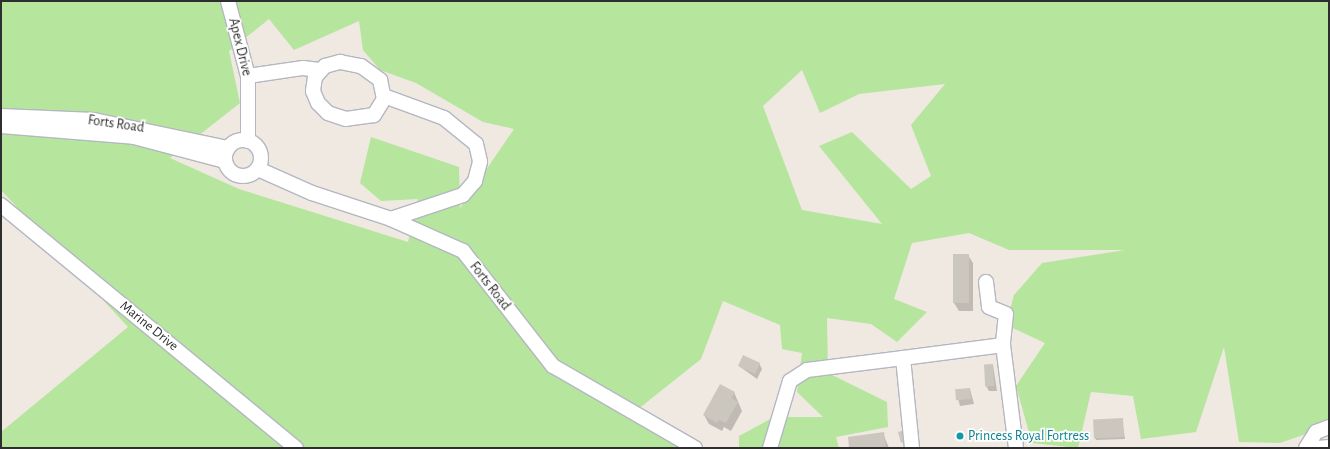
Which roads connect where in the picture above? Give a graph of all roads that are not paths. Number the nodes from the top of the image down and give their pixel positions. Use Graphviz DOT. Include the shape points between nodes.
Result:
graph roads {
  1 [pos="228,1"];
  2 [pos="319,70"];
  3 [pos="248,76"];
  4 [pos="384,96"];
  5 [pos="1,116"];
  6 [pos="1,126"];
  7 [pos="248,141"];
  8 [pos="227,154"];
  9 [pos="258,168"];
  10 [pos="1,204"];
  11 [pos="391,219"];
  12 [pos="986,282"];
  13 [pos="1003,346"];
  14 [pos="903,358"];
  15 [pos="1329,427"];
  16 [pos="1329,447"];
  17 [pos="296,448"];
  18 [pos="695,448"];
  19 [pos="770,448"];
  20 [pos="912,448"];
  21 [pos="1016,448"];
  22 [pos="1306,448"];
  23 [pos="1318,448"];
  1 -- 3 [label="street, Apex Drive"];
  2 -- 3 [label="street" via="296,69"];
  2 -- 4 [label="street" via="332,63 361,66 380,80"];
  2 -- 4 [label="street" via="313,84 314,98 322,108 337,117 369,118 378,110"];
  3 -- 7 [label="street, Apex Drive"];
  4 -- 11 [label="street" via="444,118 476,144 480,162 475,182 463,195"];
  5 -- 8 [label="street, Forts Road" via="101,121"];
  6 -- 8 [label="street, Forts Road" via="134,137"];
  7 -- 8 [label="street" via="234,143"];
  7 -- 9 [label="street" via="260,152"];
  8 -- 9 [label="street" via="239,176"];
  9 -- 11 [label="street, Forts Road" via="312,193"];
  10 -- 17 [label="street, Marine Drive"];
  11 -- 18 [label="street, Forts Road" via="463,251 553,366"];
  12 -- 13 [label="street" via="989,307 1006,314"];
  13 -- 14 [label="street"];
  13 -- 21 [label="street"];
  14 -- 19 [label="street" via="807,370 788,386"];
  14 -- 20 [label="street"];
  15 -- 22 [label="street" via="1316,432"];
  16 -- 23 [label="street"];
}
